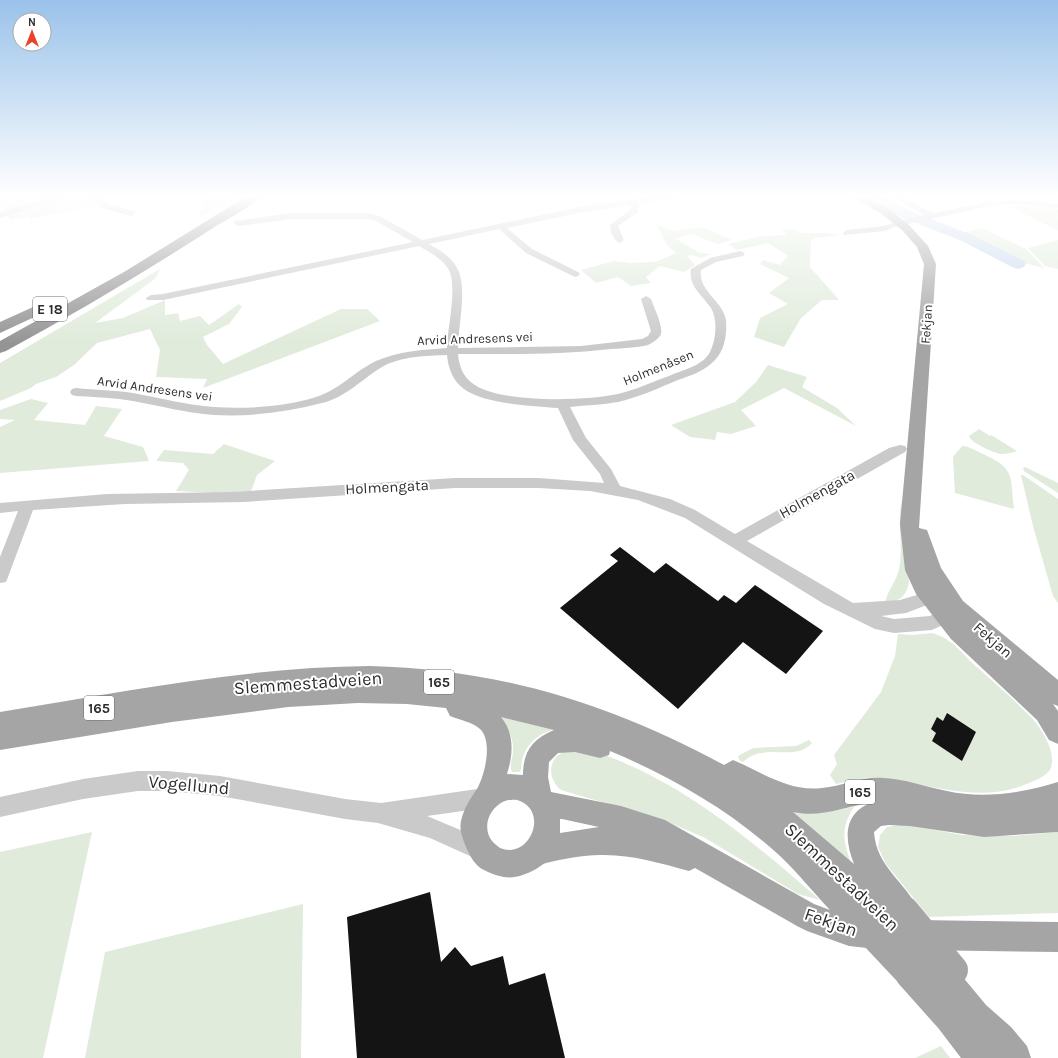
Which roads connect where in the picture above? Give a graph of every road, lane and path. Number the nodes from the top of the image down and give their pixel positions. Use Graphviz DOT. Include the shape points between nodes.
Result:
graph roads {
  1 [pos="158,245"];
  2 [pos="179,245"];
  3 [pos="413,245"];
  4 [pos="423,245"];
  5 [pos="523,245"];
  6 [pos="921,245"];
  7 [pos="740,254"];
  8 [pos="575,274"];
  9 [pos="99,281"];
  10 [pos="151,298"];
  11 [pos="646,299"];
  12 [pos="79,305"];
  13 [pos="0,328"];
  14 [pos="0,335"];
  15 [pos="0,348"];
  16 [pos="453,351"];
  17 [pos="0,356"];
  18 [pos="76,392"];
  19 [pos="562,404"];
  20 [pos="900,449"];
  21 [pos="614,488"];
  22 [pos="28,506"];
  23 [pos="0,508"];
  24 [pos="736,540"];
  25 [pos="2,568"];
  26 [pos="945,605"];
  27 [pos="848,609"];
  28 [pos="434,695"];
  29 [pos="1058,695"];
  30 [pos="0,724"];
  31 [pos="1058,732"];
  32 [pos="0,738"];
  33 [pos="670,749"];
  34 [pos="1058,795"];
  35 [pos="485,797"];
  36 [pos="541,802"];
  37 [pos="0,807"];
  38 [pos="378,813"];
  39 [pos="1058,819"];
  40 [pos="481,850"];
  41 [pos="538,851"];
  42 [pos="712,863"];
  43 [pos="809,868"];
  44 [pos="892,910"];
  45 [pos="1058,937"];
  46 [pos="932,970"];
  47 [pos="999,1051"];
  1 -- 9 [label="highway, E 18"];
  2 -- 12 [label="highway, E 18"];
  3 -- 10 [label="street"];
  4 -- 16 [label="street" via="436,252 454,268 456,306"];
  5 -- 8 [label="street"];
  6 -- 26 [label="main road, Fekjan" via="930,268 912,486 925,554"];
  7 -- 19 [label="street, Holmenåsen" via="713,260 696,269 694,274 696,282 717,309 720,324 720,342 708,361 699,368 632,394"];
  9 -- 13 [label="highway, E 18"];
  9 -- 14 [label="highway, E 18"];
  11 -- 16 [label="street, Arvid Andresens vei" via="657,333 653,339 645,342 581,349"];
  12 -- 15 [label="highway, E 18"];
  12 -- 17 [label="highway, E 18" via="67,318"];
  16 -- 18 [label="street, Arvid Andresens vei" via="425,352 396,358 379,364 340,391 321,400 285,408 214,411 132,397"];
  16 -- 19 [label="street" via="454,366 458,374 473,390 488,395"];
  19 -- 21 [label="street" via="580,440 606,472"];
  20 -- 24 [label="street, Holmengata"];
  21 -- 22 [label="street, Holmengata" via="550,482 458,483 242,497 134,498"];
  21 -- 24 [label="street, Holmengata" via="670,504"];
  22 -- 23 [label="street, Holmengata"];
  22 -- 25 [label="street"];
  24 -- 27 [label="street, Holmengata"];
  26 -- 27 [label="street, Holmengata" via="907,605 877,610"];
  26 -- 27 [label="street, Holmengata" via="932,622 894,626 875,622"];
  26 -- 29 [label="main road, Fekjan"];
  26 -- 31 [label="main road, Fekjan" via="959,632 1045,712"];
  28 -- 32 [label="main road, Slemmestadveien / 165" via="359,692 280,696"];
  28 -- 35 [label="main road, 165" via="454,707 480,715 491,723 496,732 500,755"];
  28 -- 43 [label="main road, Slemmestadveien / 165" via="500,706 559,721 632,747 731,802 792,848"];
  30 -- 33 [label="main road, Slemmestadveien / 165" via="198,691 299,680 387,677 487,688 550,702 612,724"];
  33 -- 34 [label="main road, 165" via="714,762 775,794 800,801 821,801 879,790 957,806 1000,806"];
  33 -- 44 [label="main road, Slemmestadveien / 165" via="758,803 816,848 852,881"];
  35 -- 36 [label="main road" via="504,786 524,788"];
  35 -- 38 [label="street, Vogellund"];
  35 -- 40 [label="main road" via="475,814 474,832"];
  36 -- 41 [label="main road" via="547,820 546,836"];
  36 -- 42 [label="main road, Fekjan" via="621,819 655,830"];
  36 -- 43 [label="main road, 165" via="535,777 537,758 542,750 554,742 582,740 620,753 697,792 731,814 784,855"];
  37 -- 38 [label="street, Vogellund" via="83,789 138,781 167,781 220,786"];
  38 -- 40 [label="street, Vogellund" via="431,828"];
  39 -- 44 [label="main road, 165" via="974,823 901,812 876,814 862,826 861,840 863,851"];
  40 -- 41 [label="main road" via="495,861 509,864 523,862"];
  41 -- 42 [label="main road, Fekjan" via="580,843 619,842 655,848"];
  42 -- 45 [label="main road, Fekjan" via="807,916 849,931 891,935"];
  43 -- 46 [label="main road, Slemmestadveien / 165, bridge" via="846,905"];
  44 -- 46 [label="main road, 165, bridge"];
  46 -- 47 [label="main road, 165" via="986,1011"];
  46 -- 47 [label="main road, Slemmestadveien / 165" via="950,1018"];
}
